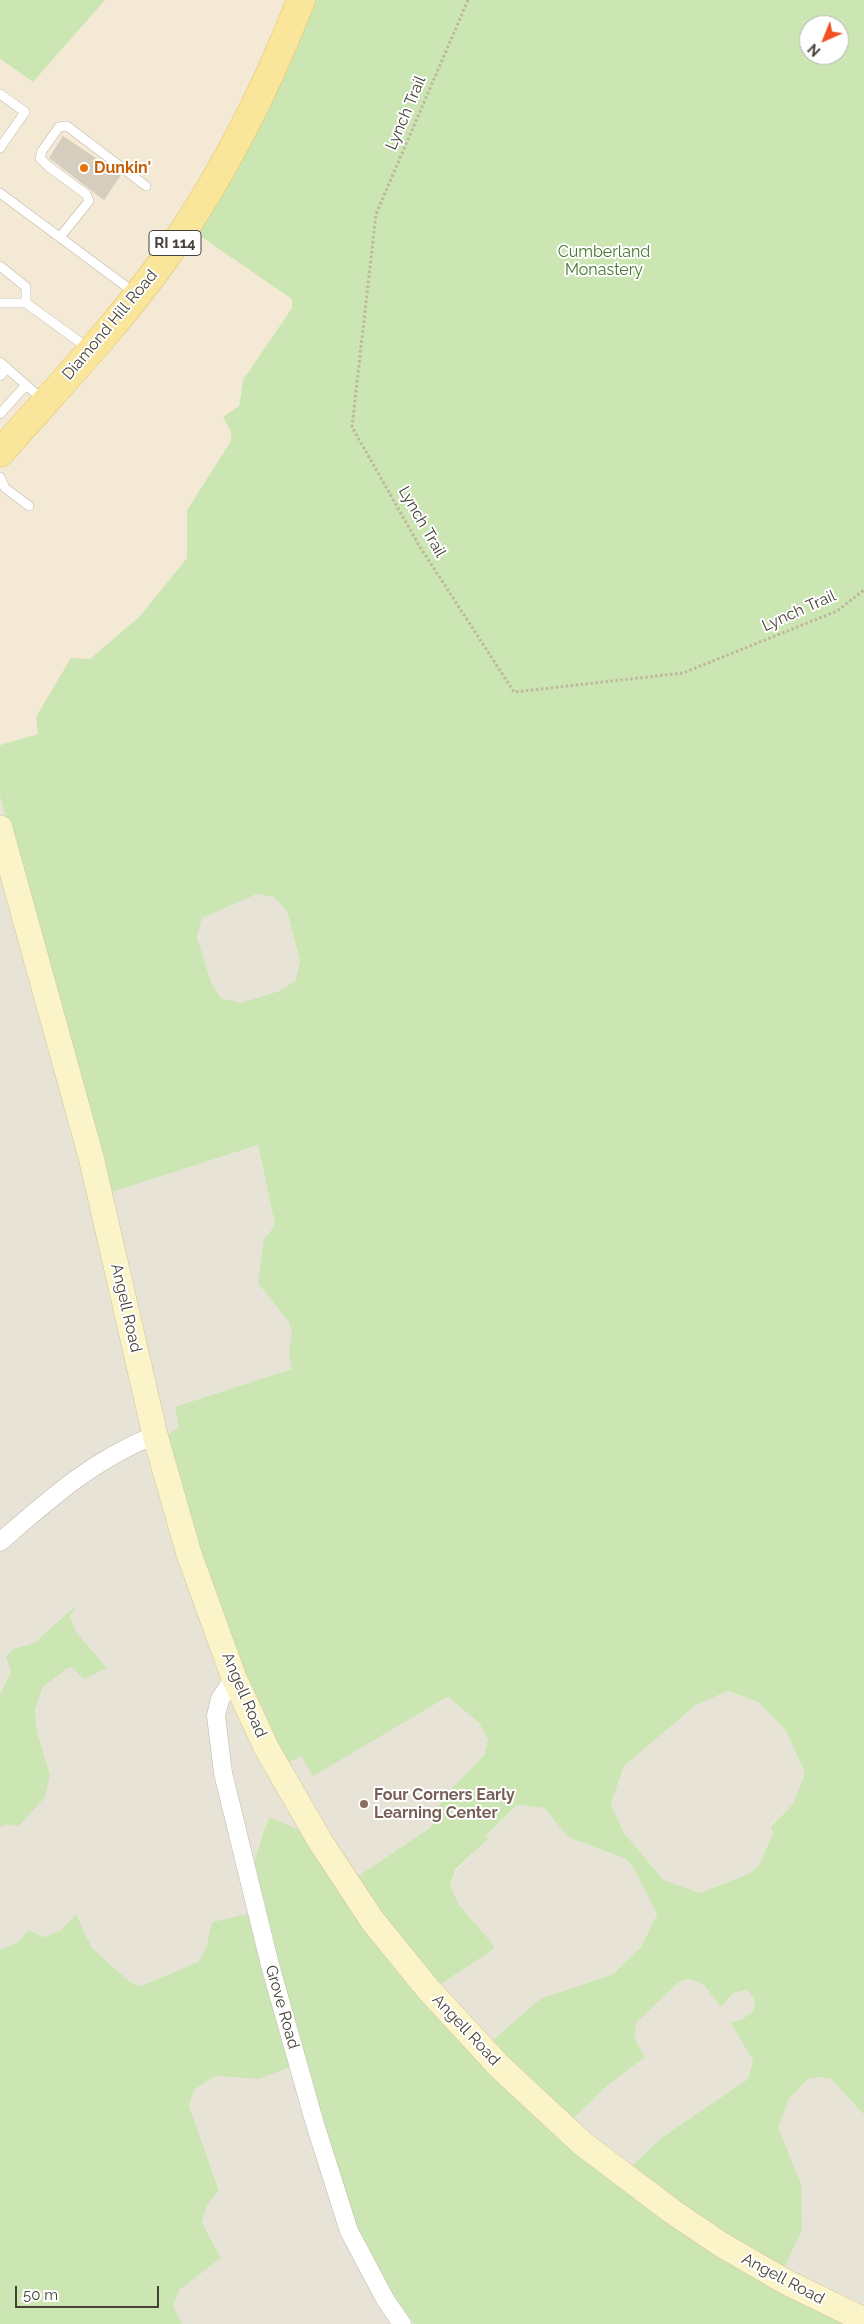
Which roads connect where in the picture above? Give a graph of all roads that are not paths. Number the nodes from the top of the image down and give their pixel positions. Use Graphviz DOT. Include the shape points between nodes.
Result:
graph roads {
  1 [pos="301,0"];
  2 [pos="0,94"];
  3 [pos="0,148"];
  4 [pos="146,186"];
  5 [pos="0,193"];
  6 [pos="60,237"];
  7 [pos="0,266"];
  8 [pos="137,294"];
  9 [pos="0,303"];
  10 [pos="26,303"];
  11 [pos="90,350"];
  12 [pos="4,365"];
  13 [pos="0,376"];
  14 [pos="36,394"];
  15 [pos="0,414"];
  16 [pos="0,453"];
  17 [pos="0,477"];
  18 [pos="29,506"];
  19 [pos="0,828"];
  20 [pos="155,1435"];
  21 [pos="0,1542"];
  22 [pos="234,1678"];
  23 [pos="864,2320"];
  24 [pos="402,2324"];
  1 -- 8 [label="main road, Diamond Hill Road / RI 114" via="256,106 235,146 166,257"];
  2 -- 3 [label="lane" via="25,112"];
  4 -- 6 [label="lane" via="67,126 59,127 40,158 86,194 88,201"];
  5 -- 6 [label="lane"];
  6 -- 8 [label="lane"];
  7 -- 10 [label="lane" via="26,287"];
  8 -- 11 [label="main road, Diamond Hill Road / RI 114"];
  9 -- 10 [label="lane"];
  10 -- 11 [label="lane"];
  11 -- 14 [label="main road, Diamond Hill Road / RI 114"];
  12 -- 13 [label="lane"];
  12 -- 14 [label="lane"];
  14 -- 15 [label="lane"];
  14 -- 16 [label="main road, Diamond Hill Road / RI 114"];
  17 -- 18 [label="lane" via="5,488"];
  19 -- 20 [label="main road, Angell Road" via="91,1157"];
  20 -- 21 [label="street" via="95,1464"];
  20 -- 22 [label="main road, Angell Road" via="189,1554"];
  22 -- 23 [label="main road, Angell Road" via="281,1774 372,1920 428,1989 500,2067 583,2144 673,2212 786,2282"];
  22 -- 24 [label="street, Grove Road" via="220,1699 216,1716 223,1772 270,1964 348,2231"];
}
